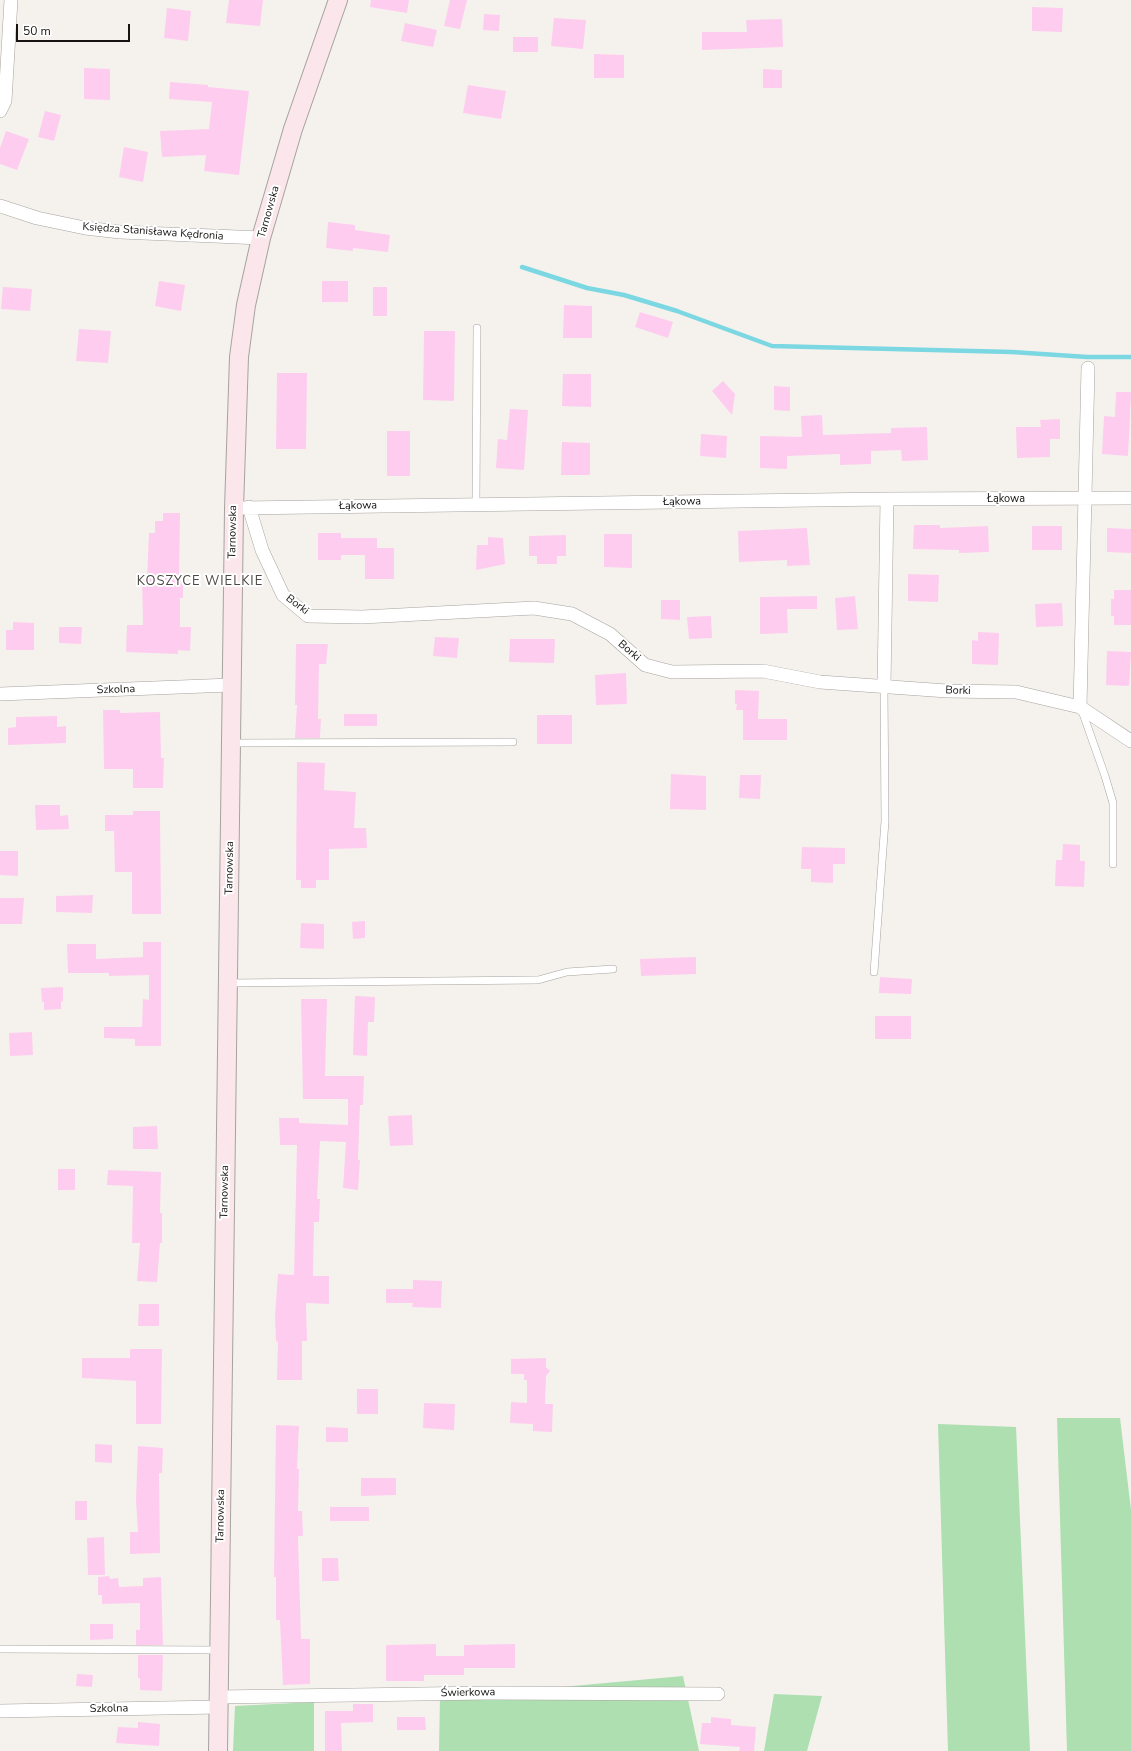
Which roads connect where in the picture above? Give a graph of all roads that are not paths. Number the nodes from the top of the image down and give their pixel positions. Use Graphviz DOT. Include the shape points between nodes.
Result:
graph roads {
  1 [pos="11,0"];
  2 [pos="338,0"];
  3 [pos="0,111"];
  4 [pos="0,206"];
  5 [pos="261,238"];
  6 [pos="477,328"];
  7 [pos="1088,368"];
  8 [pos="1084,498"];
  9 [pos="1131,498"];
  10 [pos="887,499"];
  11 [pos="476,505"];
  12 [pos="241,508"];
  13 [pos="231,685"];
  14 [pos="884,687"];
  15 [pos="0,694"];
  16 [pos="1080,707"];
  17 [pos="1131,741"];
  18 [pos="513,742"];
  19 [pos="232,743"];
  20 [pos="1113,864"];
  21 [pos="613,970"];
  22 [pos="874,972"];
  23 [pos="228,983"];
  24 [pos="0,1649"];
  25 [pos="219,1650"];
  26 [pos="718,1694"];
  27 [pos="218,1702"];
  28 [pos="0,1710"];
  29 [pos="218,1751"];
  1 -- 3 [label="street" via="5,101"];
  2 -- 5 [label="street, Tarnowska" via="293,129"];
  4 -- 5 [label="street, Księdza Stanisława Kędronia" via="37,218 85,228 120,232"];
  5 -- 12 [label="street, Tarnowska" via="246,305 239,357"];
  6 -- 11 [label="lane"];
  7 -- 8 [label="street"];
  8 -- 9 [label="street, Łąkowa"];
  8 -- 10 [label="street, Łąkowa"];
  8 -- 16 [label="street"];
  10 -- 11 [label="street, Łąkowa"];
  10 -- 14 [label="street"];
  11 -- 12 [label="street, Łąkowa"];
  12 -- 13 [label="street, Tarnowska"];
  12 -- 14 [label="street, Borki" via="283,595 308,616 362,617 534,608 572,614 610,634 645,665 672,672 763,671 820,682"];
  13 -- 15 [label="street, Szkolna"];
  13 -- 19 [label="street, Tarnowska"];
  14 -- 16 [label="street, Borki" via="1016,692"];
  14 -- 22 [label="lane" via="885,821"];
  16 -- 17 [label="street"];
  16 -- 20 [label="lane" via="1113,803"];
  18 -- 19 [label="lane"];
  19 -- 23 [label="street, Tarnowska"];
  21 -- 23 [label="lane" via="567,972 538,980"];
  23 -- 25 [label="street, Tarnowska"];
  24 -- 25 [label="lane"];
  25 -- 27 [label="street, Tarnowska"];
  26 -- 27 [label="street, Świerkowa" via="504,1693"];
  27 -- 28 [label="street, Szkolna"];
  27 -- 29 [label="street, Tarnowska"];
}
